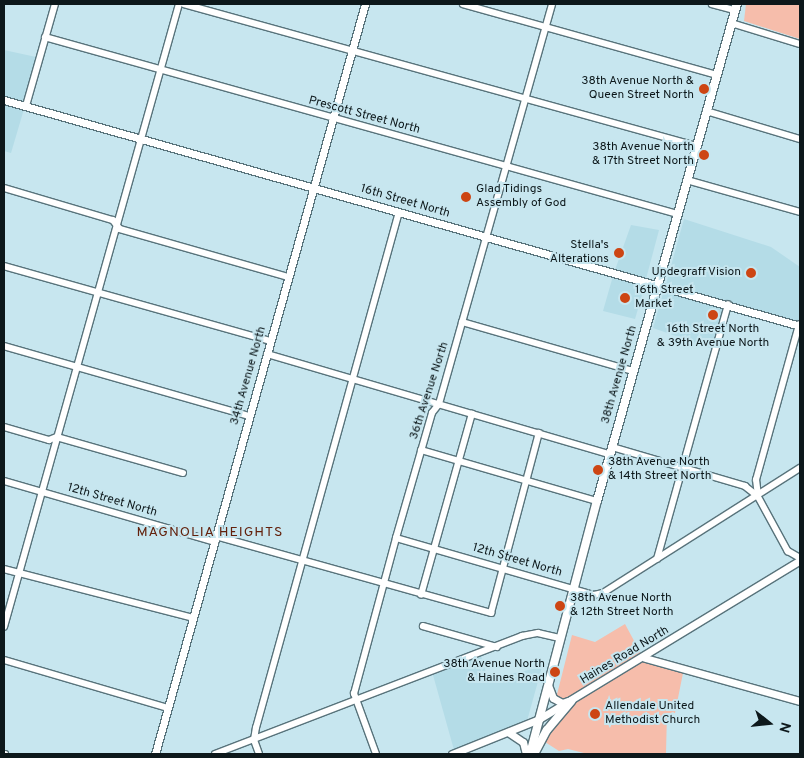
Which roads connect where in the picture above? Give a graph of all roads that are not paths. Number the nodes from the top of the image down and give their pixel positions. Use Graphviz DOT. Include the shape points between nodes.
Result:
graph roads {
  1 [pos="55,4"];
  2 [pos="179,4"];
  3 [pos="184,4"];
  4 [pos="365,4"];
  5 [pos="463,4"];
  6 [pos="552,4"];
  7 [pos="712,4"];
  8 [pos="736,7"];
  9 [pos="731,23"];
  10 [pos="545,27"];
  11 [pos="46,37"];
  12 [pos="800,44"];
  13 [pos="352,50"];
  14 [pos="160,71"];
  15 [pos="716,75"];
  16 [pos="526,97"];
  17 [pos="4,100"];
  18 [pos="26,106"];
  19 [pos="706,112"];
  20 [pos="333,118"];
  21 [pos="141,139"];
  22 [pos="800,140"];
  23 [pos="696,146"];
  24 [pos="507,165"];
  25 [pos="687,180"];
  26 [pos="4,188"];
  27 [pos="314,188"];
  28 [pos="399,212"];
  29 [pos="800,212"];
  30 [pos="678,214"];
  31 [pos="117,225"];
  32 [pos="487,237"];
  33 [pos="4,266"];
  34 [pos="288,277"];
  35 [pos="658,285"];
  36 [pos="98,293"];
  37 [pos="728,305"];
  38 [pos="462,322"];
  39 [pos="800,325"];
  40 [pos="270,342"];
  41 [pos="4,346"];
  42 [pos="267,354"];
  43 [pos="77,367"];
  44 [pos="633,371"];
  45 [pos="352,379"];
  46 [pos="439,404"];
  47 [pos="472,414"];
  48 [pos="250,416"];
  49 [pos="4,427"];
  50 [pos="539,433"];
  51 [pos="57,437"];
  52 [pos="421,450"];
  53 [pos="611,450"];
  54 [pos="458,460"];
  55 [pos="684,468"];
  56 [pos="800,468"];
  57 [pos="183,473"];
  58 [pos="526,480"];
  59 [pos="4,481"];
  60 [pos="41,492"];
  61 [pos="758,496"];
  62 [pos="597,501"];
  63 [pos="396,538"];
  64 [pos="215,539"];
  65 [pos="434,549"];
  66 [pos="302,559"];
  67 [pos="658,559"];
  68 [pos="800,559"];
  69 [pos="4,569"];
  70 [pos="502,569"];
  71 [pos="18,574"];
  72 [pos="384,584"];
  73 [pos="574,590"];
  74 [pos="421,595"];
  75 [pos="193,618"];
  76 [pos="423,626"];
  77 [pos="4,627"];
  78 [pos="560,638"];
  79 [pos="497,646"];
  80 [pos="645,658"];
  81 [pos="4,660"];
  82 [pos="548,685"];
  83 [pos="356,701"];
  84 [pos="571,701"];
  85 [pos="800,701"];
  86 [pos="168,708"];
  87 [pos="540,719"];
  88 [pos="508,732"];
  89 [pos="254,740"];
  90 [pos="155,754"];
  91 [pos="215,754"];
  92 [pos="259,754"];
  93 [pos="376,754"];
  94 [pos="452,754"];
  95 [pos="526,754"];
  96 [pos="530,754"];
  97 [pos="534,754"];
  1 -- 11 [label="street"];
  2 -- 14 [label="street"];
  3 -- 13 [label="street"];
  4 -- 13 [label="street, 34th Avenue North"];
  5 -- 10 [label="street"];
  6 -- 10 [label="street, 36th Avenue North"];
  7 -- 8 [label="street"];
  8 -- 9 [label="main road, 38th Avenue North"];
  9 -- 12 [label="street"];
  9 -- 15 [label="main road, 38th Avenue North"];
  10 -- 15 [label="street"];
  10 -- 16 [label="street, 36th Avenue North"];
  11 -- 14 [label="street, Prescott Street North"];
  11 -- 18 [label="street"];
  13 -- 16 [label="street"];
  13 -- 20 [label="street, 34th Avenue North"];
  14 -- 20 [label="street, Prescott Street North"];
  14 -- 21 [label="street"];
  15 -- 19 [label="main road, 38th Avenue North"];
  16 -- 23 [label="street"];
  16 -- 24 [label="street, 36th Avenue North"];
  17 -- 18 [label="street, 16th Street North"];
  18 -- 21 [label="street, 16th Street North"];
  19 -- 22 [label="street"];
  19 -- 23 [label="main road, 38th Avenue North"];
  20 -- 24 [label="street, Prescott Street North"];
  20 -- 27 [label="street, 34th Avenue North"];
  21 -- 27 [label="street, 16th Street North"];
  21 -- 31 [label="street"];
  23 -- 25 [label="main road, 38th Avenue North"];
  24 -- 30 [label="street, Prescott Street North"];
  24 -- 32 [label="street, 36th Avenue North"];
  25 -- 29 [label="street"];
  25 -- 30 [label="main road, 38th Avenue North"];
  26 -- 31 [label="street" via="113,220"];
  27 -- 28 [label="street, 16th Street North"];
  27 -- 34 [label="street, 34th Avenue North"];
  28 -- 32 [label="street, 16th Street North"];
  28 -- 45 [label="street"];
  30 -- 35 [label="main road, 38th Avenue North"];
  31 -- 34 [label="street" via="120,229"];
  31 -- 36 [label="street"];
  32 -- 35 [label="street, 16th Street North"];
  32 -- 38 [label="street, 36th Avenue North"];
  33 -- 36 [label="street"];
  34 -- 40 [label="street, 34th Avenue North"];
  35 -- 37 [label="street, 16th Street North"];
  35 -- 44 [label="main road, 38th Avenue North"];
  36 -- 40 [label="street"];
  36 -- 43 [label="street"];
  37 -- 39 [label="street, 16th Street North"];
  37 -- 55 [label="street"];
  38 -- 44 [label="street"];
  38 -- 46 [label="street, 36th Avenue North"];
  39 -- 61 [label="street" via="756,480"];
  40 -- 42 [label="street, 34th Avenue North"];
  41 -- 43 [label="street"];
  42 -- 45 [label="street"];
  42 -- 48 [label="street, 34th Avenue North"];
  43 -- 48 [label="street"];
  43 -- 51 [label="street"];
  44 -- 53 [label="main road, 38th Avenue North"];
  45 -- 46 [label="street"];
  45 -- 66 [label="street"];
  46 -- 47 [label="street"];
  46 -- 52 [label="street, 36th Avenue North" via="432,414"];
  47 -- 50 [label="street"];
  47 -- 54 [label="street"];
  48 -- 64 [label="street, 34th Avenue North"];
  49 -- 51 [label="street" via="49,440"];
  50 -- 53 [label="street"];
  50 -- 58 [label="street"];
  51 -- 57 [label="street"];
  51 -- 60 [label="street"];
  52 -- 54 [label="street"];
  52 -- 63 [label="street, 36th Avenue North"];
  53 -- 55 [label="street"];
  53 -- 62 [label="main road, 38th Avenue North"];
  54 -- 58 [label="street"];
  54 -- 65 [label="street"];
  55 -- 61 [label="street" via="745,486"];
  55 -- 67 [label="street"];
  56 -- 61 [label="street, 12th Street North"];
  58 -- 62 [label="street"];
  58 -- 70 [label="street"];
  59 -- 60 [label="street, 12th Street North"];
  60 -- 64 [label="street, 12th Street North"];
  60 -- 71 [label="street"];
  61 -- 67 [label="street, 12th Street North"];
  61 -- 68 [label="street" via="788,551"];
  62 -- 73 [label="main road, 38th Avenue North"];
  63 -- 65 [label="street, 12th Street North"];
  63 -- 72 [label="street, 36th Avenue North"];
  64 -- 66 [label="street, 12th Street North"];
  64 -- 75 [label="street, 34th Avenue North"];
  65 -- 70 [label="street, 12th Street North"];
  65 -- 74 [label="street"];
  66 -- 72 [label="street, 12th Street North"];
  66 -- 89 [label="street"];
  67 -- 73 [label="street, 12th Street North" via="603,593 594,595"];
  68 -- 80 [label="street, Haines Road North"];
  69 -- 71 [label="street"];
  70 -- 73 [label="street, 12th Street North"];
  70 -- 74 [label="street, 12th Street North" via="491,613"];
  71 -- 75 [label="street"];
  71 -- 77 [label="street"];
  72 -- 74 [label="street, 12th Street North"];
  72 -- 83 [label="street, 36th Avenue North" via="354,694"];
  73 -- 78 [label="main road, 38th Avenue North"];
  75 -- 86 [label="street, 34th Avenue North"];
  76 -- 79 [label="street"];
  78 -- 79 [label="street" via="538,633"];
  78 -- 82 [label="main road, 38th Avenue North"];
  79 -- 83 [label="street"];
  80 -- 84 [label="street, Haines Road North"];
  80 -- 85 [label="street"];
  81 -- 86 [label="street"];
  82 -- 84 [label="street" via="557,701"];
  82 -- 87 [label="main road, 38th Avenue North"];
  83 -- 89 [label="street"];
  83 -- 93 [label="street, 36th Avenue North"];
  84 -- 87 [label="street, Haines Road North"];
  84 -- 97 [label="main road" via="547,730"];
  86 -- 90 [label="street, 34th Avenue North"];
  87 -- 88 [label="street, Haines Road North"];
  87 -- 96 [label="main road, 38th Avenue North"];
  88 -- 94 [label="street, Haines Road North"];
  88 -- 95 [label="street" via="523,742"];
  89 -- 91 [label="street"];
  89 -- 92 [label="street"];
}
